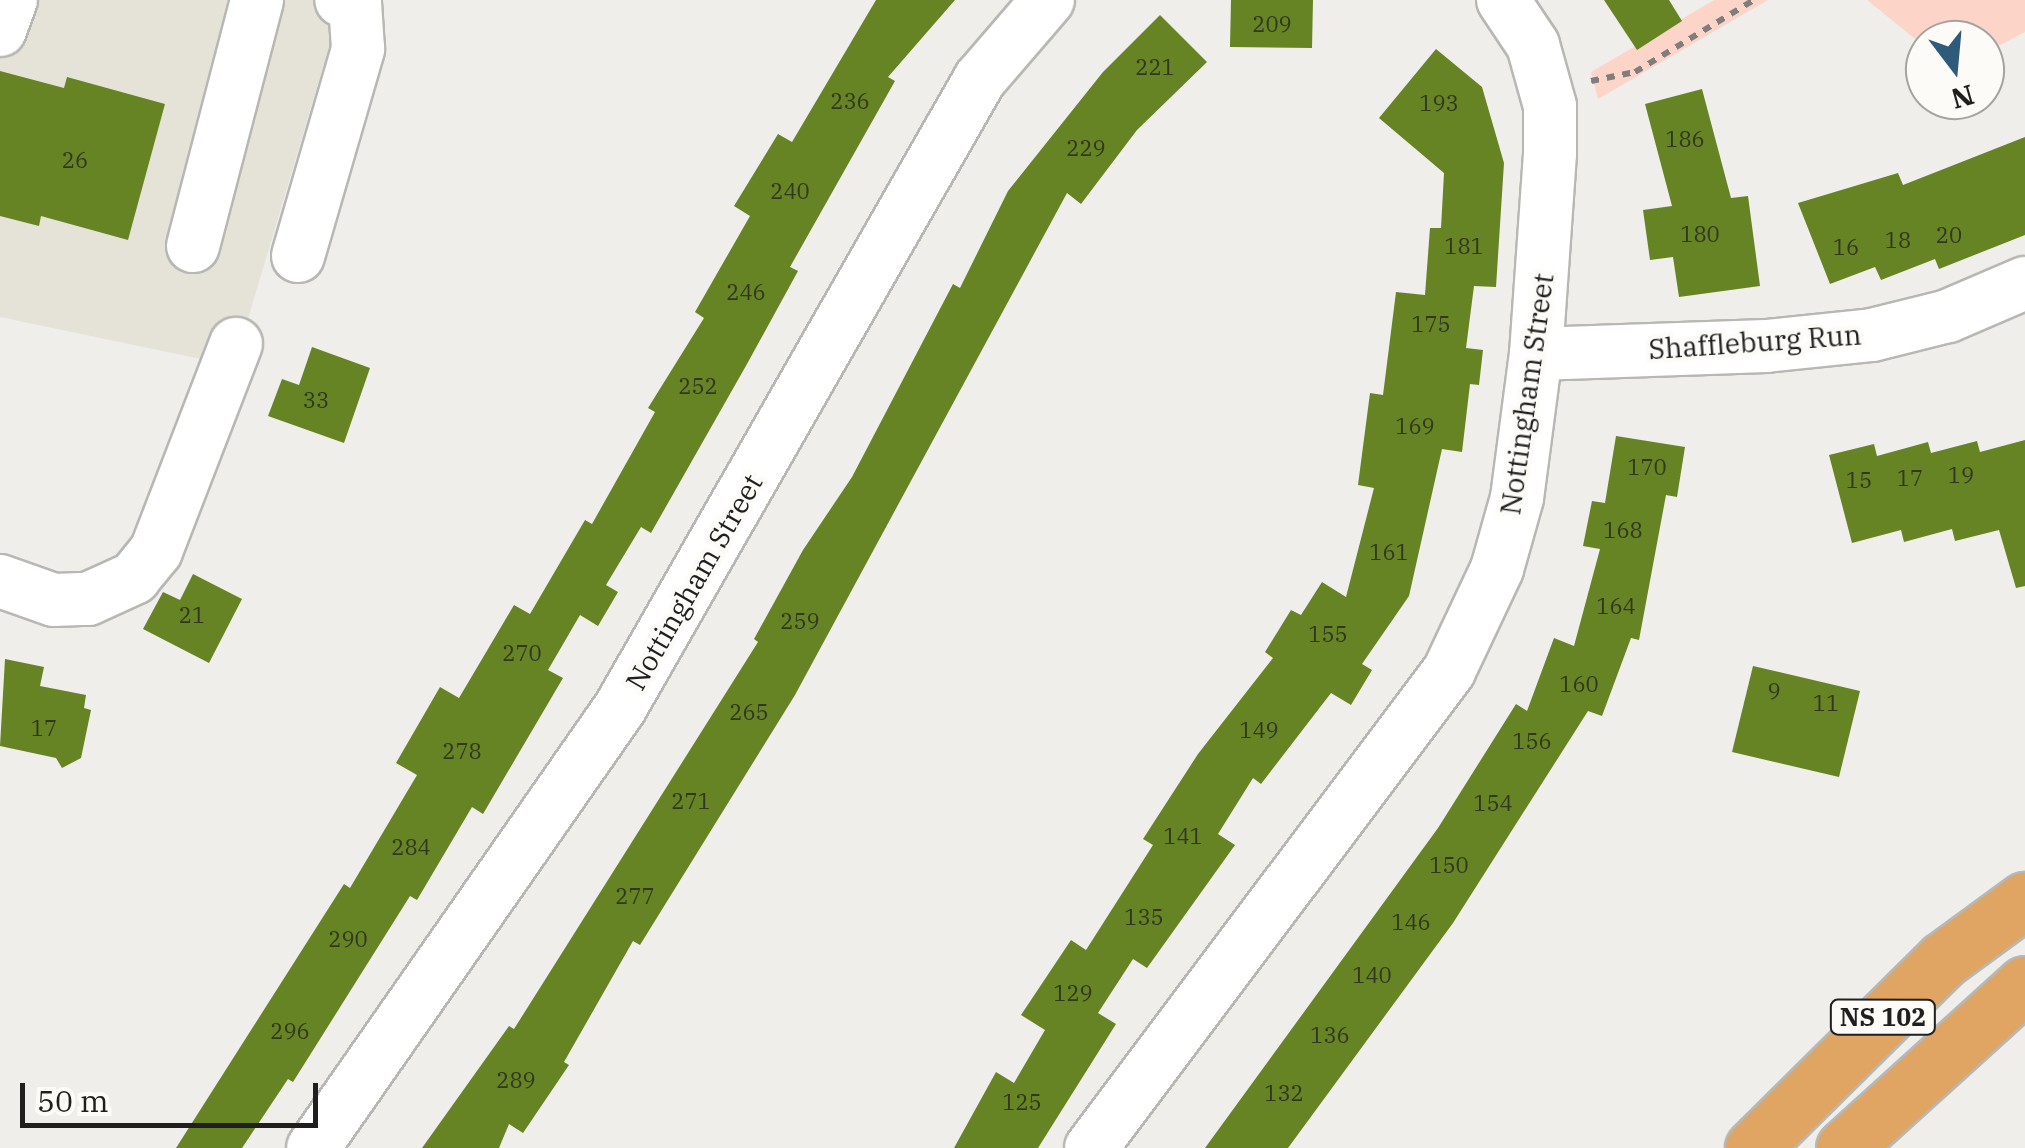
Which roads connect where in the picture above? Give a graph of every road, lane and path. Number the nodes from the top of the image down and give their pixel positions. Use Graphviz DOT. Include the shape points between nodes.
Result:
graph roads {
  1 [pos="10,0"];
  2 [pos="257,0"];
  3 [pos="341,0"];
  4 [pos="1048,0"];
  5 [pos="1503,0"];
  6 [pos="1754,0"];
  7 [pos="0,30"];
  8 [pos="1546,90"];
  9 [pos="193,246"];
  10 [pos="298,256"];
  11 [pos="2025,283"];
  12 [pos="236,344"];
  13 [pos="1536,354"];
  14 [pos="0,580"];
  15 [pos="2025,900"];
  16 [pos="2025,984"];
  17 [pos="312,1148"];
  18 [pos="1091,1148"];
  19 [pos="1753,1148"];
  20 [pos="1844,1148"];
  1 -- 7 [label="street"];
  2 -- 9 [label="street"];
  3 -- 10 [label="street" via="355,3 358,48"];
  4 -- 17 [label="street, Nottingham Street" via="980,80 620,708"];
  5 -- 8 [label="street, Nottingham Street" via="1533,45"];
  6 -- 8 [label="path" via="1635,72"];
  8 -- 13 [label="street, Nottingham Street" via="1548,238"];
  11 -- 13 [label="street, Shaffleburg Run" via="1948,316 1872,334 1766,346"];
  12 -- 14 [label="street" via="156,552 134,578 88,599 54,600"];
  13 -- 18 [label="street, Nottingham Street" via="1517,498 1474,628 1449,671"];
  15 -- 19 [label="highway, NS 102" via="1943,960"];
  16 -- 20 [label="highway, NS 102"];
}
